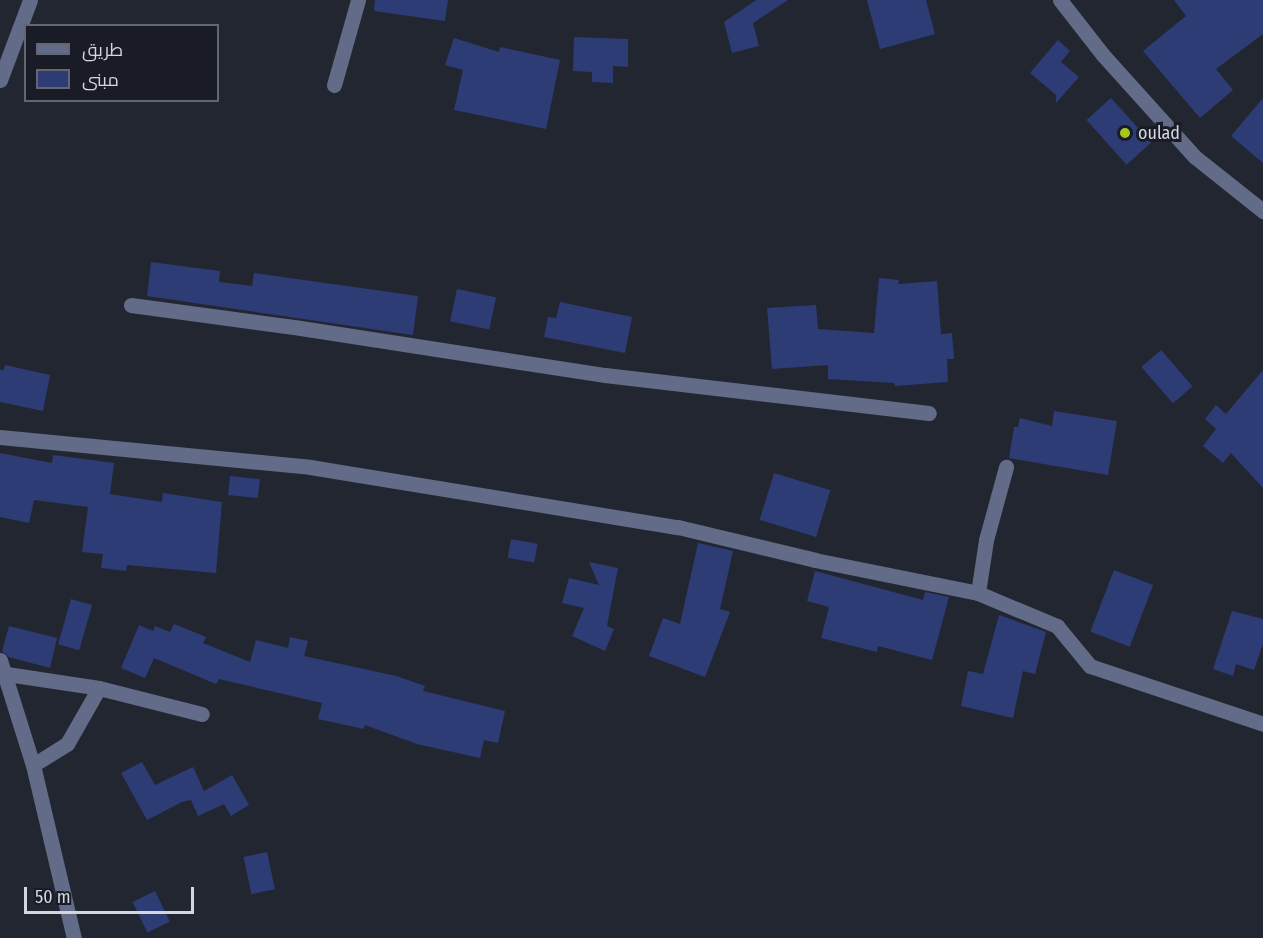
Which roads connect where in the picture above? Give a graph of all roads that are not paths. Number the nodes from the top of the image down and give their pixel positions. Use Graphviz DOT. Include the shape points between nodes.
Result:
graph roads {
  1 [pos="30,0"];
  2 [pos="358,0"];
  3 [pos="1060,0"];
  4 [pos="0,80"];
  5 [pos="333,85"];
  6 [pos="1263,212"];
  7 [pos="131,306"];
  8 [pos="928,413"];
  9 [pos="0,437"];
  10 [pos="1006,467"];
  11 [pos="978,593"];
  12 [pos="1,669"];
  13 [pos="99,688"];
  14 [pos="202,714"];
  15 [pos="1263,724"];
  16 [pos="33,765"];
  17 [pos="74,938"];
  1 -- 4 [label="street"];
  2 -- 5 [label="street"];
  3 -- 6 [label="street" via="1103,55 1195,157"];
  7 -- 8 [label="street" via="605,375"];
  9 -- 11 [label="street" via="321,469 678,527"];
  10 -- 11 [label="street" via="986,540"];
  11 -- 15 [label="street" via="1057,626 1090,666"];
  12 -- 13 [label="street"];
  12 -- 16 [label="street"];
  13 -- 14 [label="street"];
  13 -- 16 [label="street" via="67,744"];
  16 -- 17 [label="street"];
}
